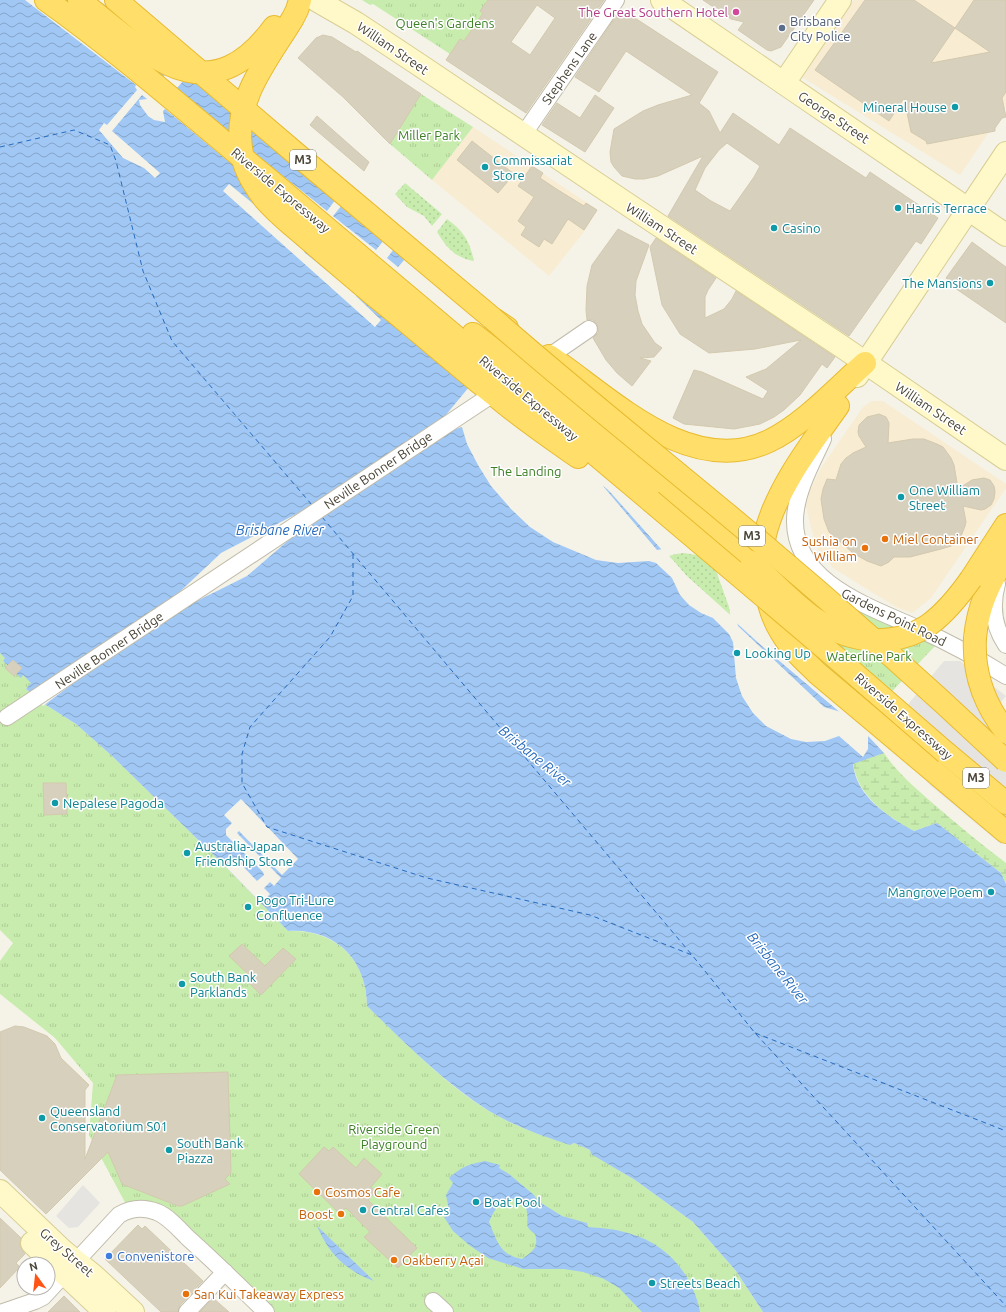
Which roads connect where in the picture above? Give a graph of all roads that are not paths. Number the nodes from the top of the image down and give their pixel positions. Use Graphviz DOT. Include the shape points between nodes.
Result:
graph roads {
  1 [pos="46,0"];
  2 [pos="79,0"];
  3 [pos="116,0"];
  4 [pos="294,0"];
  5 [pos="300,0"];
  6 [pos="316,0"];
  7 [pos="616,0"];
  8 [pos="662,0"];
  9 [pos="840,0"];
  10 [pos="279,31"];
  11 [pos="784,84"];
  12 [pos="523,135"];
  13 [pos="1006,153"];
  14 [pos="969,208"];
  15 [pos="1006,235"];
  16 [pos="381,273"];
  17 [pos="492,318"];
  18 [pos="590,329"];
  19 [pos="865,363"];
  20 [pos="838,406"];
  21 [pos="1006,459"];
  22 [pos="651,501"];
  23 [pos="1006,525"];
  24 [pos="1006,556"];
  25 [pos="1006,562"];
  26 [pos="1006,645"];
  27 [pos="1006,676"];
  28 [pos="7,717"];
  29 [pos="1006,732"];
  30 [pos="1006,761"];
  31 [pos="1006,804"];
  32 [pos="1006,832"];
  33 [pos="0,1191"];
  34 [pos="0,1212"];
  35 [pos="71,1267"];
  36 [pos="225,1272"];
  37 [pos="433,1301"];
  38 [pos="3,1312"];
  39 [pos="105,1312"];
  40 [pos="133,1312"];
  41 [pos="187,1312"];
  42 [pos="266,1312"];
  43 [pos="445,1312"];
  1 -- 16 [label="highway, Riverside Expressway / M3" via="136,69"];
  2 -- 10 [label="highway" via="147,53 169,65 194,73 217,72 239,63"];
  3 -- 17 [label="highway, M3"];
  4 -- 10 [label="highway"];
  5 -- 10 [label="highway" via="298,10"];
  6 -- 12 [label="street, William Street" via="366,30"];
  7 -- 12 [label="street, Stephens Lane"];
  8 -- 11 [label="street, George Street"];
  9 -- 11 [label="street"];
  10 -- 22 [label="highway, M3" via="244,106 239,132 243,161 251,180 271,206 498,398 592,467"];
  11 -- 14 [label="street, George Street"];
  12 -- 19 [label="street, William Street"];
  13 -- 14 [label="street"];
  14 -- 15 [label="street, George Street"];
  14 -- 19 [label="street"];
  16 -- 22 [label="highway, Riverside Expressway / M3"];
  16 -- 23 [label="highway, M3, bridge" via="461,324 553,395 721,536 802,608 841,632 864,639 903,637 936,620 971,579"];
  17 -- 19 [label="highway, M3, bridge" via="634,416 658,431 700,449 727,451 770,441 808,415"];
  17 -- 30 [label="highway, M3, bridge" via="546,366 833,604"];
  18 -- 28 [label="street, Neville Bonner Bridge"];
  19 -- 20 [label="street, M3"];
  19 -- 21 [label="street, William Street"];
  20 -- 27 [label="street, Gardens Point Road" via="804,483 796,508 797,532 809,562 819,575 844,593 945,642"];
  20 -- 32 [label="highway, M3" via="809,446 777,502 768,524 763,560 765,584 773,618 797,653 817,673"];
  22 -- 31 [label="highway, Riverside Expressway / M3, bridge"];
  24 -- 29 [label="highway, bridge" via="984,598 975,638 975,659 981,687 990,709"];
  25 -- 26 [label="street" via="997,583 993,610 997,628"];
  33 -- 35 [label="street, Grey Street" via="62,1250"];
  34 -- 35 [label="street, Grey Street"];
  35 -- 36 [label="street" via="119,1215 128,1210 148,1209 163,1215"];
  35 -- 38 [label="street" via="42,1297"];
  35 -- 39 [label="street, Grey Street"];
  35 -- 40 [label="street, Grey Street"];
  36 -- 41 [label="street"];
  36 -- 42 [label="street"];
  37 -- 43 [label="street"];
}
